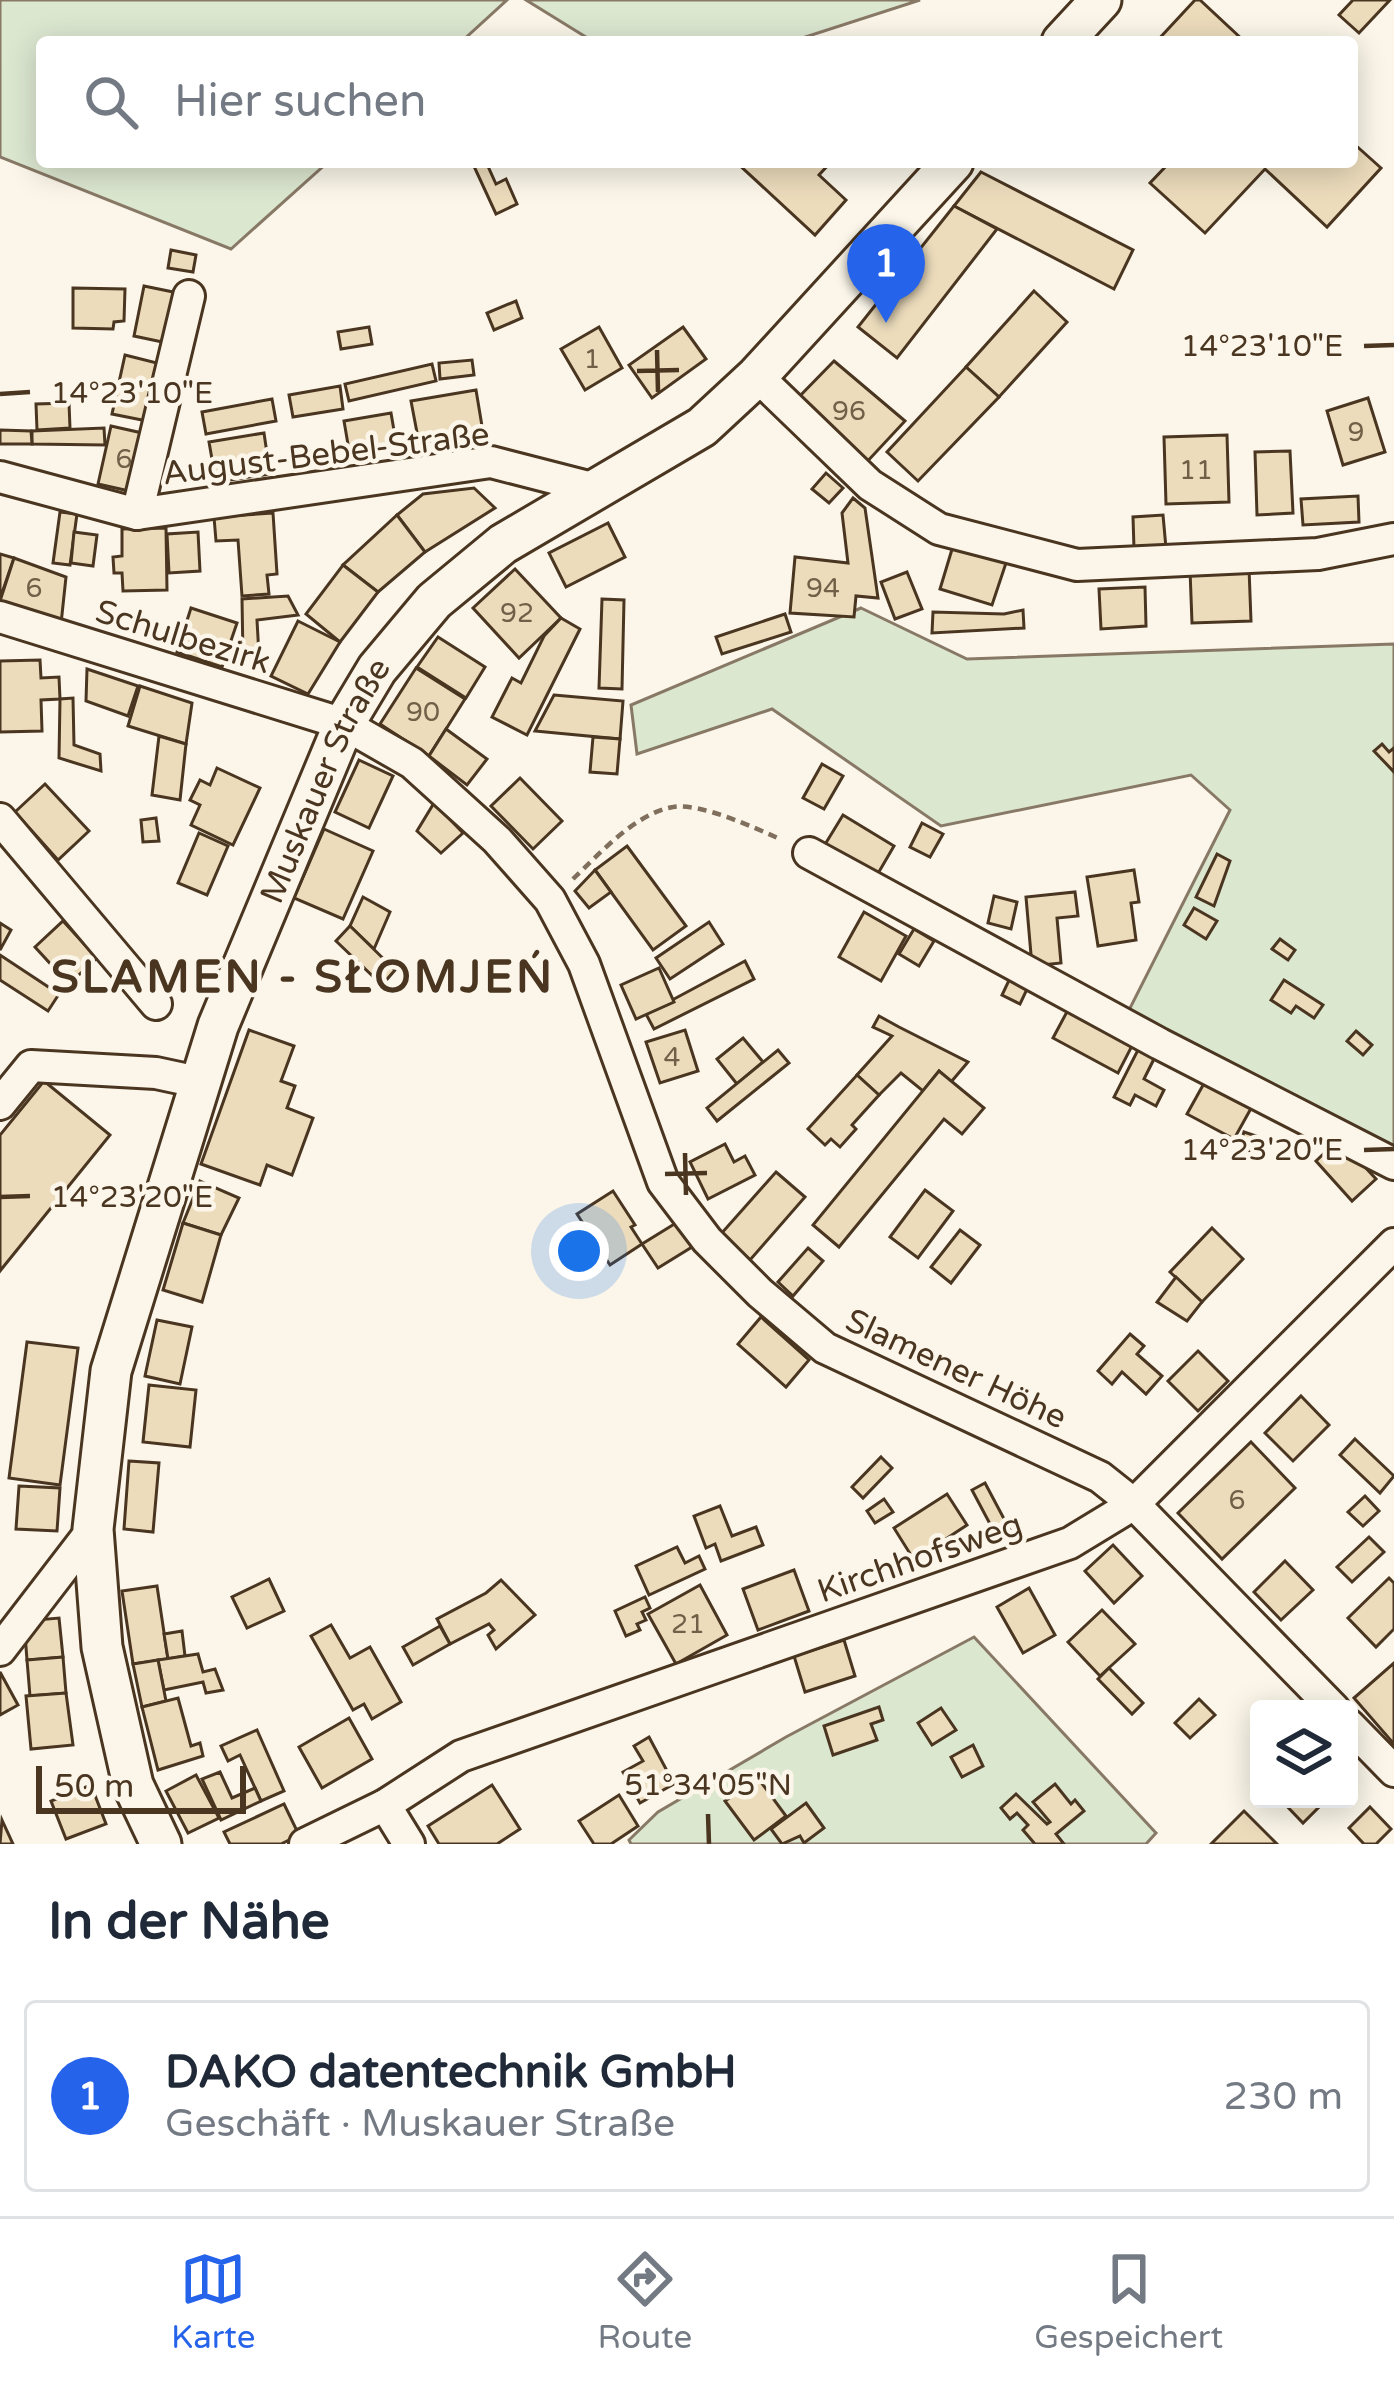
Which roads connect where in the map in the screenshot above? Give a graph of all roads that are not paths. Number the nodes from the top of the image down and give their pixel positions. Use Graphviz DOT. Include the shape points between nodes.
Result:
graph roads {
  1 [pos="1101,0"];
  2 [pos="1068,36"];
  3 [pos="947,168"];
  4 [pos="189,296"];
  5 [pos="757,376"];
  6 [pos="0,477"];
  7 [pos="592,488"];
  8 [pos="137,514"];
  9 [pos="1394,539"];
  10 [pos="0,617"];
  11 [pos="344,724"];
  12 [pos="0,819"];
  13 [pos="809,853"];
  14 [pos="156,1004"];
  15 [pos="198,1082"];
  16 [pos="0,1104"];
  17 [pos="1394,1164"];
  18 [pos="1394,1244"];
  19 [pos="1134,1504"];
  20 [pos="93,1528"];
  21 [pos="0,1651"];
  22 [pos="1325,1700"];
  23 [pos="1358,1734"];
  24 [pos="1394,1771"];
  25 [pos="385,1805"];
  26 [pos="161,1844"];
  27 [pos="305,1844"];
  28 [pos="409,1844"];
  1 -- 2 [label="main road"];
  3 -- 5 [label="main road, Muskauer Straße"];
  4 -- 8 [label="street"];
  5 -- 7 [label="main road, Muskauer Straße" via="701,427"];
  5 -- 9 [label="street" via="870,485 939,529 1077,565 1318,554"];
  6 -- 8 [label="street, August-Bebel-Straße"];
  7 -- 8 [label="street, August-Bebel-Straße" via="491,462"];
  7 -- 11 [label="main road, Muskauer Straße" via="503,544 434,601 376,669"];
  10 -- 11 [label="street, Schulbezirk"];
  11 -- 15 [label="main road, Muskauer Straße"];
  11 -- 19 [label="street, Slamener Höhe" via="412,763 550,901 584,964 663,1182 760,1293 825,1348 1100,1477"];
  12 -- 14 [label="street"];
  13 -- 17 [label="street"];
  15 -- 16 [label="street" via="32,1066"];
  15 -- 20 [label="main road, Muskauer Straße" via="111,1371"];
  18 -- 19 [label="street, Kirchhofsweg"];
  19 -- 22 [label="street, Slamener Höhe"];
  19 -- 25 [label="street, Kirchhofsweg" via="1070,1544 461,1756"];
  20 -- 21 [label="street"];
  20 -- 26 [label="main road, Muskauer Straße" via="102,1647 133,1785"];
  23 -- 24 [label="street"];
  25 -- 27 [label="street, Kirchhofsweg"];
  25 -- 28 [label="street"];
}
